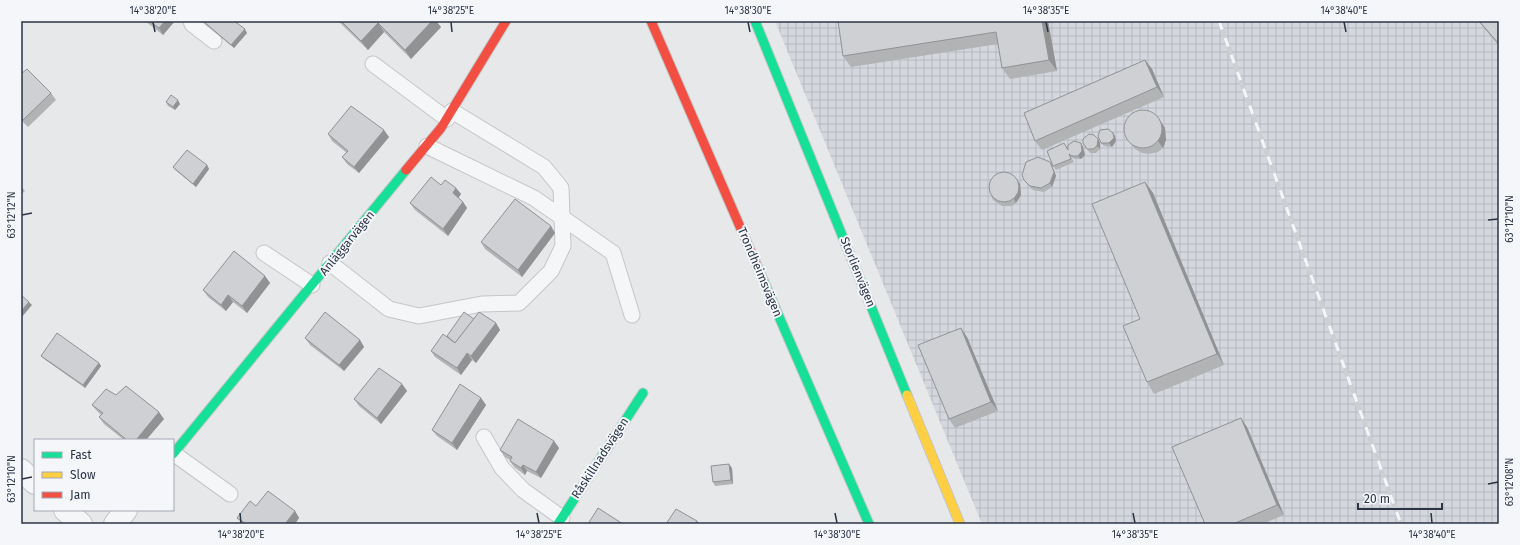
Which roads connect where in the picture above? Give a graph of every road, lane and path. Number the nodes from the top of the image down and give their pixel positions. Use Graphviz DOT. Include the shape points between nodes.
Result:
graph roads {
  1 [pos="191,21"];
  2 [pos="506,21"];
  3 [pos="651,21"];
  4 [pos="755,21"];
  5 [pos="214,41"];
  6 [pos="372,64"];
  7 [pos="449,115"];
  8 [pos="427,146"];
  9 [pos="562,217"];
  10 [pos="264,253"];
  11 [pos="330,263"];
  12 [pos="312,285"];
  13 [pos="632,315"];
  14 [pos="643,393"];
  15 [pos="484,437"];
  16 [pos="174,452"];
  17 [pos="174,454"];
  18 [pos="21,470"];
  19 [pos="34,482"];
  20 [pos="230,494"];
  21 [pos="66,511"];
  22 [pos="125,511"];
  23 [pos="560,521"];
  24 [pos="81,524"];
  25 [pos="114,524"];
  26 [pos="868,524"];
  27 [pos="960,524"];
  1 -- 5 [label="lane"];
  2 -- 7 [label="street, Anläggarvägen"];
  3 -- 26 [label="street, Trondheimsvägen"];
  4 -- 27 [label="street, Storlienvägen"];
  6 -- 7 [label="lane"];
  7 -- 8 [label="street, Anläggarvägen"];
  7 -- 9 [label="lane" via="544,167 562,188"];
  8 -- 9 [label="lane" via="534,198"];
  8 -- 11 [label="street, Anläggarvägen"];
  9 -- 11 [label="lane" via="564,246 551,271 519,303 482,304 418,316 389,309"];
  9 -- 13 [label="lane" via="613,253"];
  10 -- 12 [label="lane"];
  11 -- 12 [label="street, Anläggarvägen"];
  12 -- 16 [label="street, Anläggarvägen"];
  14 -- 23 [label="street, Råskillnadsvägen"];
  15 -- 23 [label="lane" via="502,468 523,490"];
  17 -- 20 [label="lane"];
  18 -- 19 [label="street"];
  21 -- 24 [label="street"];
  22 -- 25 [label="street"];
}
